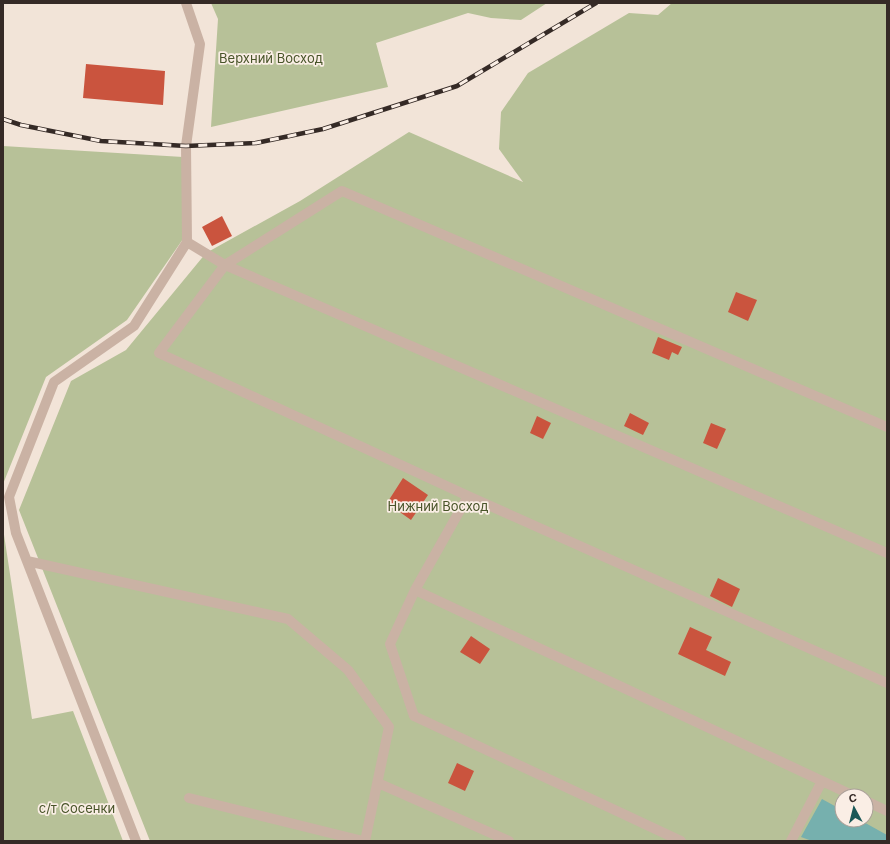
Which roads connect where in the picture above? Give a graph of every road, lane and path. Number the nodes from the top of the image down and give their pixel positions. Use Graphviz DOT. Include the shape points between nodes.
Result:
graph roads {
  1 [pos="186,3"];
  2 [pos="187,242"];
  3 [pos="225,265"];
  4 [pos="887,427"];
  5 [pos="468,496"];
  6 [pos="887,553"];
  7 [pos="27,560"];
  8 [pos="415,590"];
  9 [pos="887,683"];
  10 [pos="822,781"];
  11 [pos="378,783"];
  12 [pos="837,788"];
  13 [pos="189,798"];
  14 [pos="874,805"];
  15 [pos="887,811"];
  16 [pos="136,841"];
  17 [pos="364,841"];
  18 [pos="509,841"];
  19 [pos="681,841"];
  20 [pos="791,841"];
  1 -- 2 [label="lane" via="200,44 186,146"];
  2 -- 3 [label="lane"];
  2 -- 7 [label="lane" via="134,326 54,382 9,497 16,533"];
  3 -- 4 [label="lane" via="342,191"];
  3 -- 5 [label="lane" via="159,353"];
  3 -- 6 [label="lane"];
  5 -- 8 [label="lane"];
  5 -- 9 [label="lane"];
  7 -- 11 [label="lane" via="288,619 348,670 389,727"];
  7 -- 16 [label="lane"];
  8 -- 10 [label="lane"];
  8 -- 19 [label="lane" via="390,644 414,716"];
  10 -- 12 [label="lane"];
  10 -- 20 [label="lane"];
  11 -- 17 [label="lane"];
  11 -- 18 [label="lane"];
  13 -- 17 [label="lane"];
  14 -- 15 [label="lane"];
}
